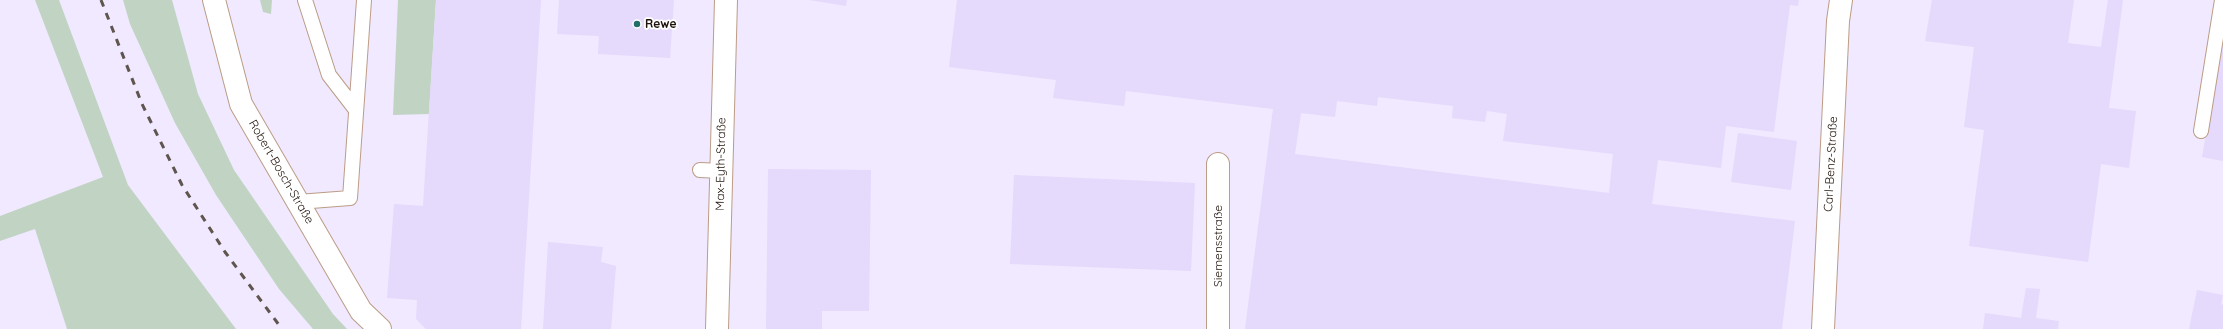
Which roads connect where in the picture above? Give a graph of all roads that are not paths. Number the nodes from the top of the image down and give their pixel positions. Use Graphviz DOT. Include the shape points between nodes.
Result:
graph roads {
  1 [pos="214,0"];
  2 [pos="305,0"];
  3 [pos="364,0"];
  4 [pos="726,0"];
  5 [pos="1841,0"];
  6 [pos="2222,0"];
  7 [pos="356,110"];
  8 [pos="2201,131"];
  9 [pos="1218,164"];
  10 [pos="700,170"];
  11 [pos="721,171"];
  12 [pos="298,202"];
  13 [pos="380,329"];
  14 [pos="717,329"];
  15 [pos="1218,329"];
  16 [pos="1823,329"];
  1 -- 12 [label="street, Robert-Bosch-Straße" via="241,104"];
  2 -- 7 [label="lane" via="329,75"];
  3 -- 7 [label="lane"];
  4 -- 11 [label="street, Max-Eyth-Straße"];
  5 -- 16 [label="street, Carl-Benz-Straße"];
  6 -- 8 [label="lane"];
  7 -- 12 [label="lane" via="350,198"];
  9 -- 15 [label="street, Siemensstraße"];
  10 -- 11 [label="lane"];
  11 -- 14 [label="street, Max-Eyth-Straße"];
  12 -- 13 [label="street, Robert-Bosch-Straße" via="361,311"];
}
